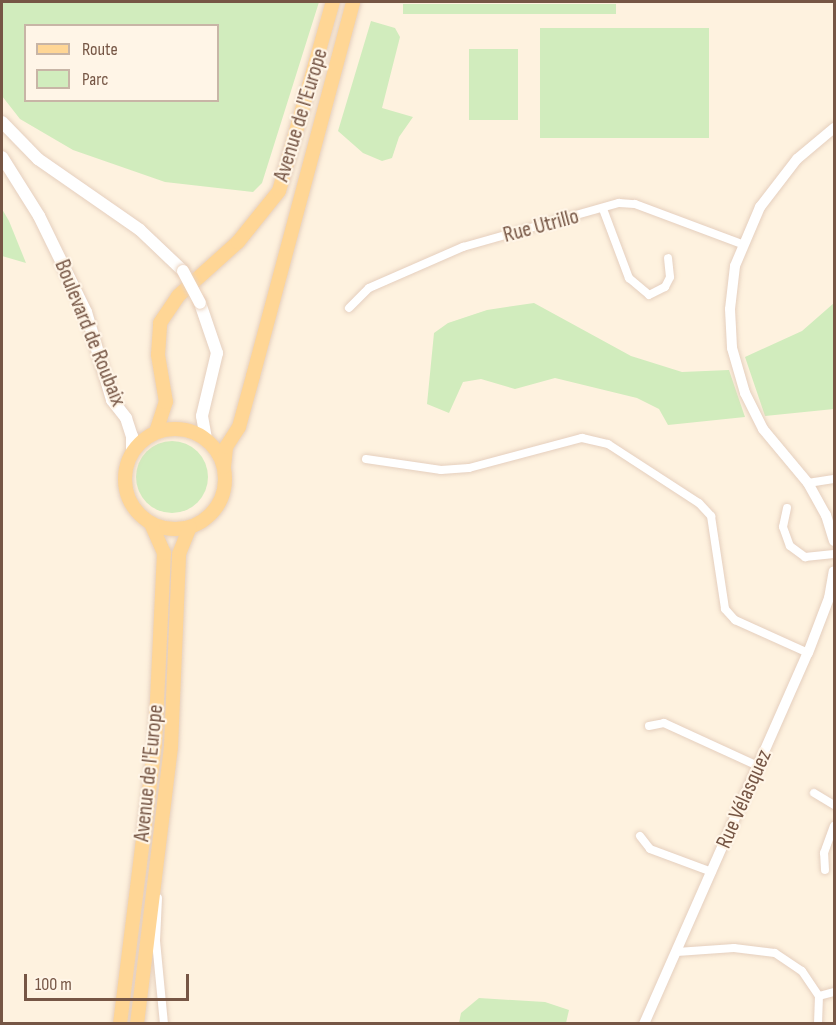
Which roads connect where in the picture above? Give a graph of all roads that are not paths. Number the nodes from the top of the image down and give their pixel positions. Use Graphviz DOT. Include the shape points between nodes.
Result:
graph roads {
  1 [pos="333,2"];
  2 [pos="353,2"];
  3 [pos="2,122"];
  4 [pos="834,128"];
  5 [pos="2,157"];
  6 [pos="603,209"];
  7 [pos="742,244"];
  8 [pos="668,258"];
  9 [pos="349,308"];
  10 [pos="156,432"];
  11 [pos="206,439"];
  12 [pos="132,451"];
  13 [pos="366,459"];
  14 [pos="224,467"];
  15 [pos="834,479"];
  16 [pos="808,483"];
  17 [pos="787,508"];
  18 [pos="151,524"];
  19 [pos="190,527"];
  20 [pos="834,542"];
  21 [pos="834,554"];
  22 [pos="834,571"];
  23 [pos="808,653"];
  24 [pos="649,726"];
  25 [pos="758,766"];
  26 [pos="814,793"];
  27 [pos="834,806"];
  28 [pos="834,826"];
  29 [pos="640,836"];
  30 [pos="156,870"];
  31 [pos="825,870"];
  32 [pos="712,872"];
  33 [pos="677,952"];
  34 [pos="125,982"];
  35 [pos="834,992"];
  36 [pos="819,996"];
  37 [pos="115,1023"];
  38 [pos="120,1023"];
  39 [pos="137,1023"];
  40 [pos="164,1023"];
  41 [pos="644,1023"];
  42 [pos="818,1023"];
  1 -- 10 [label="main road, Avenue de l'Europe" via="279,190 238,242 173,302 160,323 158,355 166,402"];
  2 -- 14 [label="main road, Avenue de l'Europe" via="248,397 239,427 226,447"];
  3 -- 11 [label="main road, bridge" via="38,159 140,230 183,271 200,303 218,353 201,416"];
  4 -- 7 [label="street" via="784,174 760,207"];
  5 -- 12 [label="main road, Boulevard de Roubaix" via="39,216 86,312 112,400 126,418 132,436"];
  6 -- 7 [label="street, Rue Utrillo" via="635,204"];
  6 -- 8 [label="street" via="629,278 649,295 664,287 670,277"];
  6 -- 9 [label="street, Rue Utrillo" via="463,247 369,288"];
  7 -- 16 [label="street" via="730,309 732,348 745,393 763,429"];
  10 -- 11 [label="main road" via="187,430"];
  10 -- 12 [label="main road"];
  11 -- 14 [label="main road"];
  12 -- 18 [label="main road" via="125,468 125,487 136,512"];
  13 -- 23 [label="street" via="441,470 469,468 582,438 608,444 699,502 711,516 725,609 735,620"];
  14 -- 19 [label="main road" via="221,500 208,517"];
  15 -- 16 [label="street"];
  16 -- 20 [label="street" via="826,515"];
  17 -- 21 [label="street" via="783,527 797,554"];
  18 -- 19 [label="main road" via="170,529"];
  18 -- 34 [label="main road, Avenue de l'Europe" via="164,554 155,743"];
  19 -- 30 [label="main road, Avenue de l'Europe" via="179,554 171,747"];
  22 -- 23 [label="street, Rue Vélasquez" via="829,598"];
  23 -- 25 [label="street, Rue Vélasquez"];
  24 -- 25 [label="street" via="664,723"];
  25 -- 32 [label="street, Rue Vélasquez"];
  26 -- 27 [label="street"];
  28 -- 31 [label="street" via="824,854"];
  29 -- 32 [label="street" via="650,849"];
  30 -- 39 [label="main road, Avenue de l'Europe"];
  30 -- 40 [label="street, Avenue de l'Europe"];
  32 -- 33 [label="street, Rue Vélasquez"];
  33 -- 36 [label="street" via="734,948 775,953 802,971"];
  33 -- 41 [label="street, Rue Vélasquez"];
  34 -- 37 [label="street"];
  34 -- 38 [label="main road, Avenue de l'Europe"];
  35 -- 36 [label="street"];
  36 -- 42 [label="street"];
}
